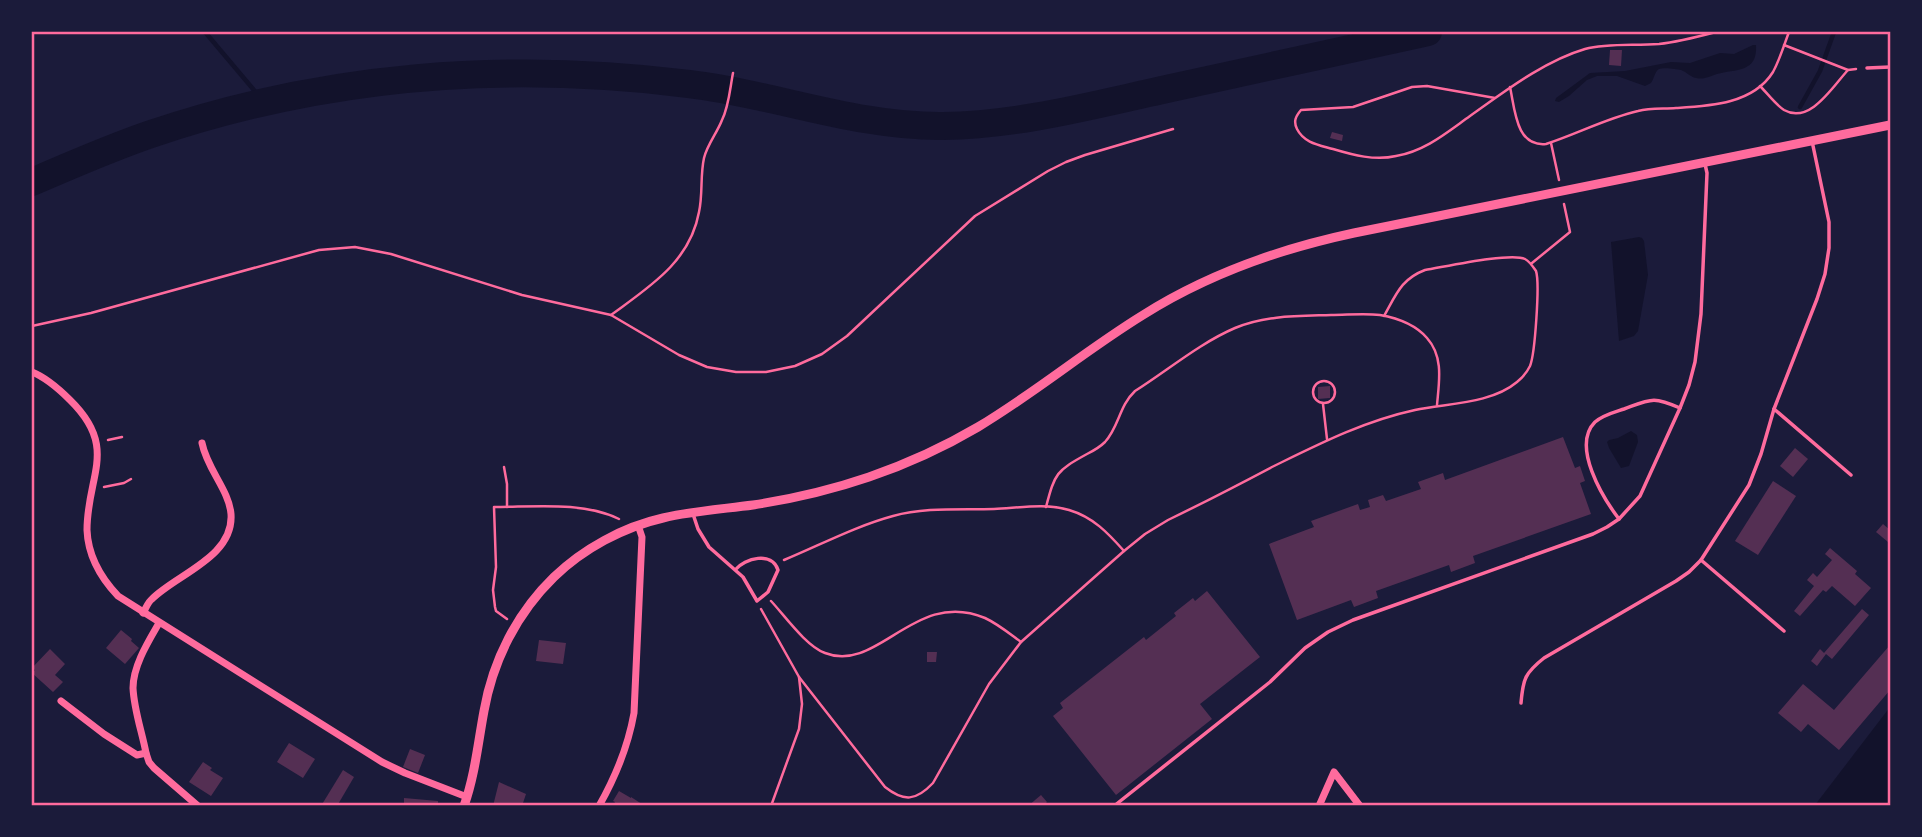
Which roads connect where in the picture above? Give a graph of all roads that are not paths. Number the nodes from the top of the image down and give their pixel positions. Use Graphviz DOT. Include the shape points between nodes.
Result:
graph roads {
  1 [pos="1891,67"];
  2 [pos="1867,68"];
  3 [pos="1891,125"];
  4 [pos="1812,141"];
  5 [pos="1705,162"];
  6 [pos="32,372"];
  7 [pos="1681,408"];
  8 [pos="1774,409"];
  9 [pos="202,443"];
  10 [pos="1852,475"];
  11 [pos="692,512"];
  12 [pos="1619,519"];
  13 [pos="638,525"];
  14 [pos="1701,561"];
  15 [pos="735,570"];
  16 [pos="143,612"];
  17 [pos="159,623"];
  18 [pos="1784,631"];
  19 [pos="61,701"];
  20 [pos="1521,703"];
  21 [pos="146,753"];
  22 [pos="465,801"];
  23 [pos="198,806"];
  24 [pos="599,806"];
  25 [pos="1114,806"];
  26 [pos="1319,806"];
  27 [pos="1360,806"];
  1 -- 2 [label="lane"];
  3 -- 4 [label="street"];
  4 -- 5 [label="street"];
  4 -- 8 [label="lane" via="1829,222 1829,248 1817,299"];
  5 -- 7 [label="lane" via="1699,338"];
  5 -- 11 [label="street" via="1354,233 1265,256 1142,315 976,428 905,463 817,492"];
  6 -- 16 [label="street" via="57,387 93,430 98,461 88,514 90,550 105,583"];
  7 -- 12 [label="lane" via="1640,496"];
  7 -- 12 [label="lane" via="1663,400 1648,400 1600,418 1588,431 1588,457 1603,498"];
  8 -- 10 [label="lane"];
  8 -- 14 [label="lane" via="1749,485"];
  9 -- 16 [label="street" via="231,513 229,530 207,559 151,599"];
  11 -- 13 [label="street"];
  11 -- 15 [label="lane" via="709,547"];
  12 -- 25 [label="lane" via="1593,534 1328,632"];
  13 -- 22 [label="street" via="604,540 554,576 516,624 490,681"];
  13 -- 24 [label="street" via="642,537 634,713 621,763"];
  14 -- 18 [label="lane"];
  14 -- 20 [label="lane" via="1676,581 1530,669 1522,685"];
  15 -- 15 [label="lane" via="744,561 771,559 778,569 765,596 757,601"];
  16 -- 17 [label="street"];
  17 -- 21 [label="street" via="134,679"];
  17 -- 22 [label="street" via="382,762"];
  19 -- 21 [label="street" via="136,755"];
  21 -- 23 [label="street" via="149,762"];
  26 -- 27 [label="street" via="1334,772"];
}
